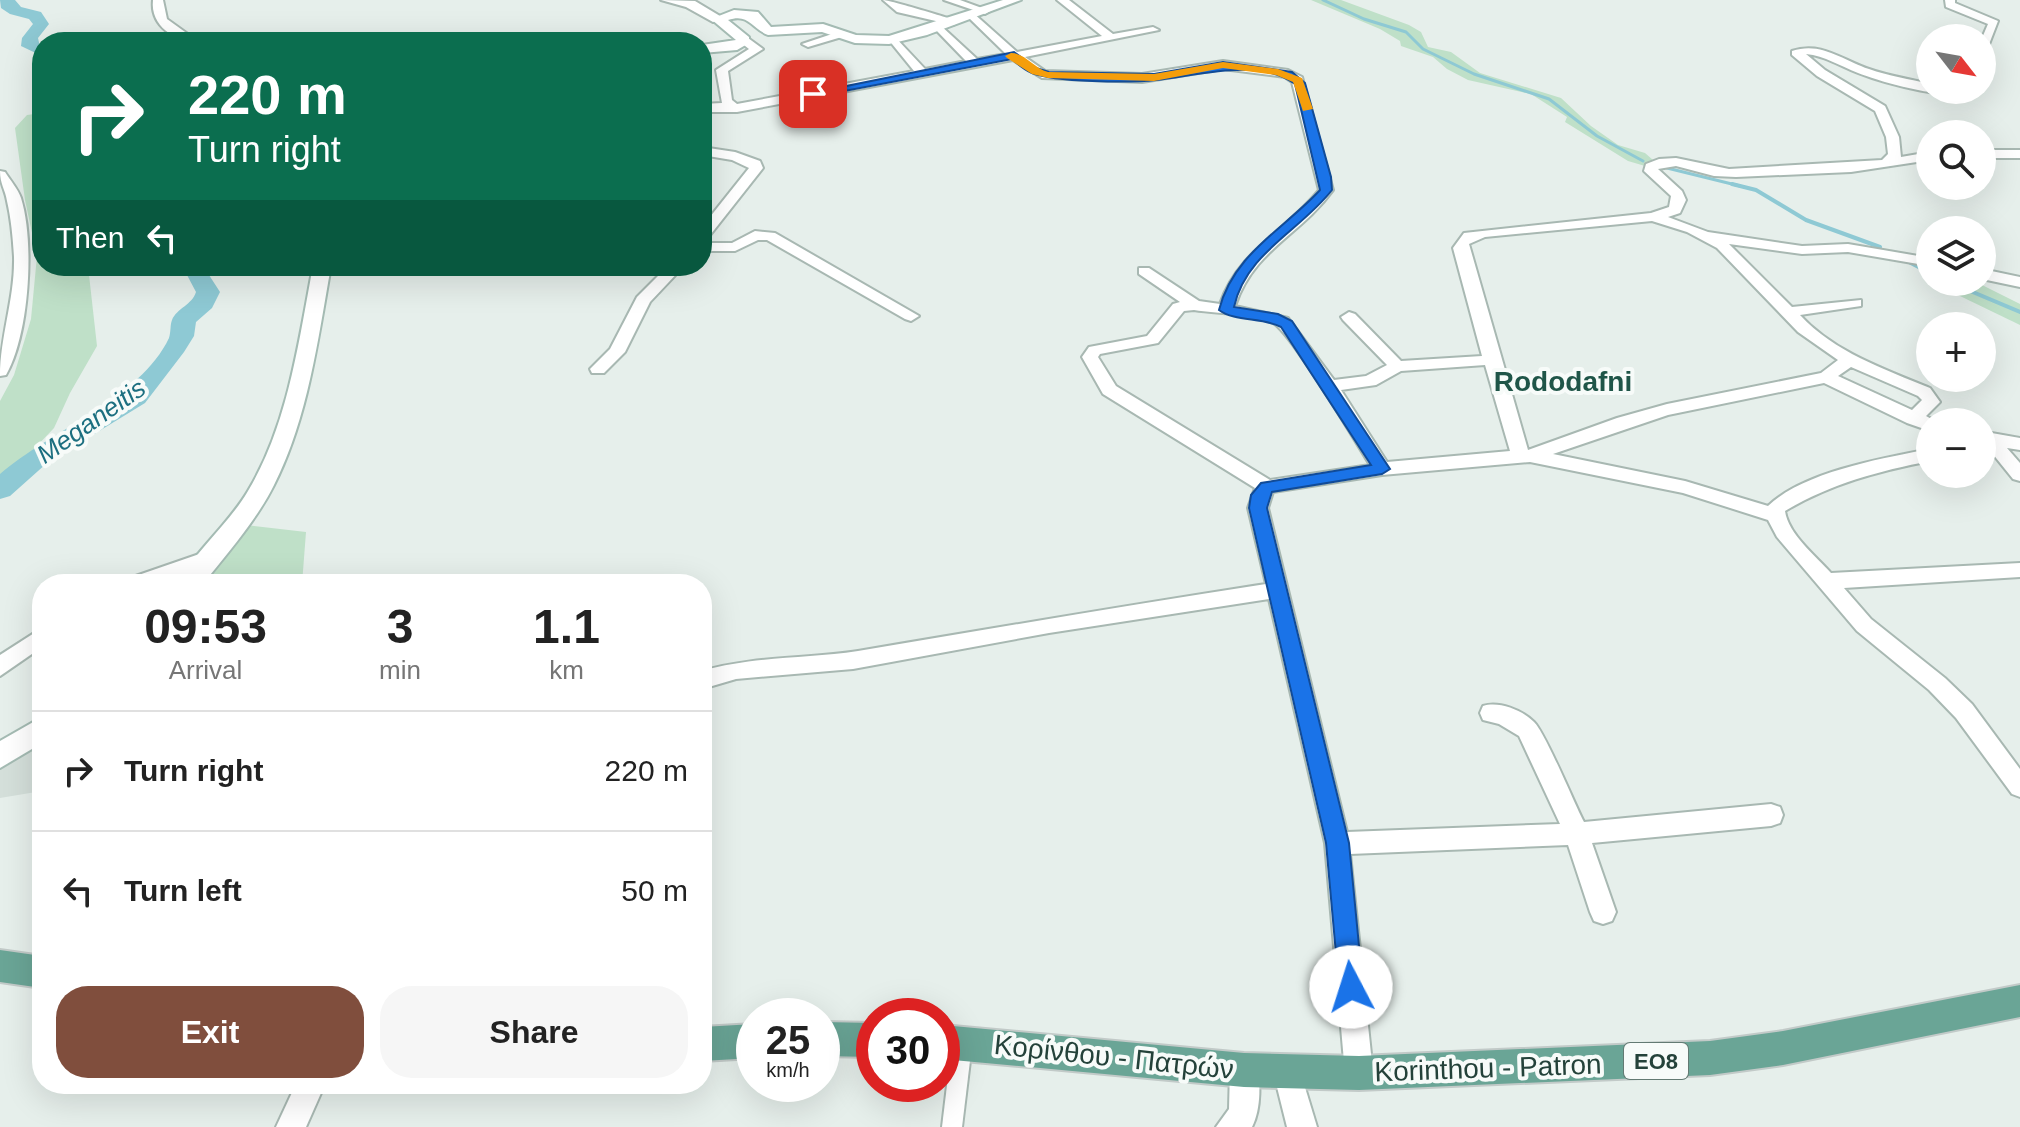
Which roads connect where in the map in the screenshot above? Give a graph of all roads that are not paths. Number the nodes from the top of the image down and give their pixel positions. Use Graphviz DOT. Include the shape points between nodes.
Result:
graph roads {
  1 [pos="158,0"];
  2 [pos="888,0"];
  3 [pos="949,0"];
  4 [pos="1015,0"];
  5 [pos="1062,0"];
  6 [pos="1950,0"];
  7 [pos="676,1"];
  8 [pos="979,13"];
  9 [pos="718,19"];
  10 [pos="946,24"];
  11 [pos="1994,24"];
  12 [pos="1153,30"];
  13 [pos="177,32"];
  14 [pos="841,34"];
  15 [pos="1110,37"];
  16 [pos="894,39"];
  17 [pos="744,40"];
  18 [pos="808,44"];
  19 [pos="712,48"];
  20 [pos="1014,55"];
  21 [pos="974,63"];
  22 [pos="922,73"];
  23 [pos="1916,85"];
  24 [pos="730,106"];
  25 [pos="712,107"];
  26 [pos="712,153"];
  27 [pos="1996,154"];
  28 [pos="2020,154"];
  29 [pos="1916,157"];
  30 [pos="1889,160"];
  31 [pos="0,175"];
  32 [pos="1653,217"];
  33 [pos="712,223"];
  34 [pos="1708,236"];
  35 [pos="712,247"];
  36 [pos="1916,260"];
  37 [pos="1144,271"];
  38 [pos="320,276"];
  39 [pos="666,276"];
  40 [pos="1996,277"];
  41 [pos="2020,282"];
  42 [pos="1855,303"];
  43 [pos="1194,305"];
  44 [pos="1226,310"];
  45 [pos="1788,312"];
  46 [pos="911,316"];
  47 [pos="1349,317"];
  48 [pos="1492,360"];
  49 [pos="1849,360"];
  50 [pos="1397,366"];
  51 [pos="598,369"];
  52 [pos="0,371"];
  53 [pos="1826,377"];
  54 [pos="1330,386"];
  55 [pos="1928,408"];
  56 [pos="1916,419"];
  57 [pos="1996,441"];
  58 [pos="2020,444"];
  59 [pos="1996,451"];
  60 [pos="1526,456"];
  61 [pos="1916,458"];
  62 [pos="1382,469"];
  63 [pos="2020,475"];
  64 [pos="1267,487"];
  65 [pos="1775,515"];
  66 [pos="211,557"];
  67 [pos="2020,570"];
  68 [pos="163,574"];
  69 [pos="197,574"];
  70 [pos="1826,581"];
  71 [pos="1277,590"];
  72 [pos="32,643"];
  73 [pos="0,667"];
  74 [pos="712,677"];
  75 [pos="1491,713"];
  76 [pos="32,735"];
  77 [pos="0,756"];
  78 [pos="2020,787"];
  79 [pos="1771,815"];
  80 [pos="1577,834"];
  81 [pos="1337,843"];
  82 [pos="1603,912"];
  83 [pos="0,966"];
  84 [pos="32,971"];
  85 [pos="2020,1001"];
  86 [pos="736,1042"];
  87 [pos="712,1043"];
  88 [pos="960,1044"];
  89 [pos="1244,1070"];
  90 [pos="1287,1071"];
  91 [pos="1359,1073"];
  92 [pos="306,1094"];
  93 [pos="952,1102"];
  94 [pos="291,1127"];
  95 [pos="952,1127"];
  96 [pos="1231,1127"];
  97 [pos="1302,1127"];
  1 -- 13 [label="street" via="159,18"];
  2 -- 10 [label="street" via="901,10"];
  3 -- 8 [label="street"];
  4 -- 8 [label="main road"];
  5 -- 15 [label="street"];
  6 -- 11 [label="street" via="1950,5"];
  7 -- 9 [label="main road"];
  8 -- 10 [label="main road"];
  8 -- 20 [label="street"];
  9 -- 14 [label="main road" via="747,13 768,31 815,27"];
  9 -- 17 [label="main road"];
  10 -- 16 [label="main road"];
  10 -- 21 [label="street"];
  12 -- 15 [label="street"];
  14 -- 16 [label="main road" via="864,41"];
  14 -- 18 [label="street"];
  15 -- 20 [label="street"];
  16 -- 22 [label="street"];
  17 -- 19 [label="main road" via="737,46"];
  17 -- 24 [label="street" via="757,49 722,70"];
  20 -- 21 [label="street"];
  20 -- 44 [label="street" via="1048,75 1154,78 1223,65 1298,80 1326,190 1251,258 1231,288"];
  21 -- 22 [label="street"];
  22 -- 24 [label="street"];
  23 -- 30 [label="street" via="1865,72 1821,52 1796,53 1881,109 1897,144"];
  24 -- 25 [label="street"];
  26 -- 33 [label="street" via="746,159 756,168"];
  27 -- 28 [label="street"];
  29 -- 30 [label="street"];
  30 -- 32 [label="street" via="1847,168 1743,173 1657,162 1651,171 1679,200 1675,210"];
  31 -- 52 [label="street" via="14,197 21,286"];
  32 -- 34 [label="street"];
  32 -- 48 [label="street" via="1485,233 1461,242"];
  34 -- 36 [label="street"];
  34 -- 45 [label="street"];
  35 -- 46 [label="street" via="735,247 755,235 770,236"];
  37 -- 43 [label="street"];
  38 -- 66 [label="main road" via="300,371 270,471"];
  39 -- 51 [label="street" via="643,300 617,352"];
  40 -- 41 [label="street"];
  42 -- 45 [label="street"];
  43 -- 44 [label="street"];
  43 -- 64 [label="street" via="1174,310 1147,342 1095,350 1090,357 1094,368 1109,390"];
  44 -- 54 [label="street" via="1282,321"];
  45 -- 49 [label="street" via="1812,336"];
  47 -- 50 [label="street"];
  48 -- 50 [label="street"];
  48 -- 60 [label="street"];
  49 -- 53 [label="street"];
  49 -- 55 [label="street" via="1924,392 1931,402"];
  50 -- 54 [label="street" via="1370,381"];
  53 -- 56 [label="street"];
  53 -- 60 [label="street" via="1638,418"];
  54 -- 62 [label="street"];
  57 -- 58 [label="street"];
  59 -- 63 [label="street"];
  60 -- 62 [label="street"];
  60 -- 65 [label="street" via="1685,487"];
  61 -- 65 [label="street" via="1788,500"];
  62 -- 64 [label="street"];
  64 -- 71 [label="street" via="1258,508"];
  65 -- 70 [label="street"];
  66 -- 68 [label="street"];
  66 -- 69 [label="main road"];
  67 -- 70 [label="street"];
  70 -- 78 [label="street" via="1864,625 1964,711"];
  71 -- 74 [label="street" via="853,660 736,670"];
  71 -- 81 [label="street"];
  72 -- 73 [label="street"];
  75 -- 80 [label="street" via="1527,729"];
  76 -- 77 [label="main road"];
  79 -- 80 [label="street"];
  80 -- 81 [label="street"];
  80 -- 82 [label="street"];
  81 -- 91 [label="street"];
  83 -- 84 [label="main road"];
  85 -- 91 [label="main road, Korinthou - Patron / ΕΟ8" via="1710,1058"];
  86 -- 87 [label="main road"];
  88 -- 89 [label="main road, Κορίνθου - Πατρών / ΕΟ8"];
  89 -- 90 [label="main road, Κορίνθου - Πατρών / ΕΟ8"];
  89 -- 96 [label="street" via="1243,1115"];
  90 -- 91 [label="main road, Korinthou - Patron / ΕΟ8"];
  90 -- 97 [label="street"];
  92 -- 94 [label="street"];
  93 -- 95 [label="street"];
}
